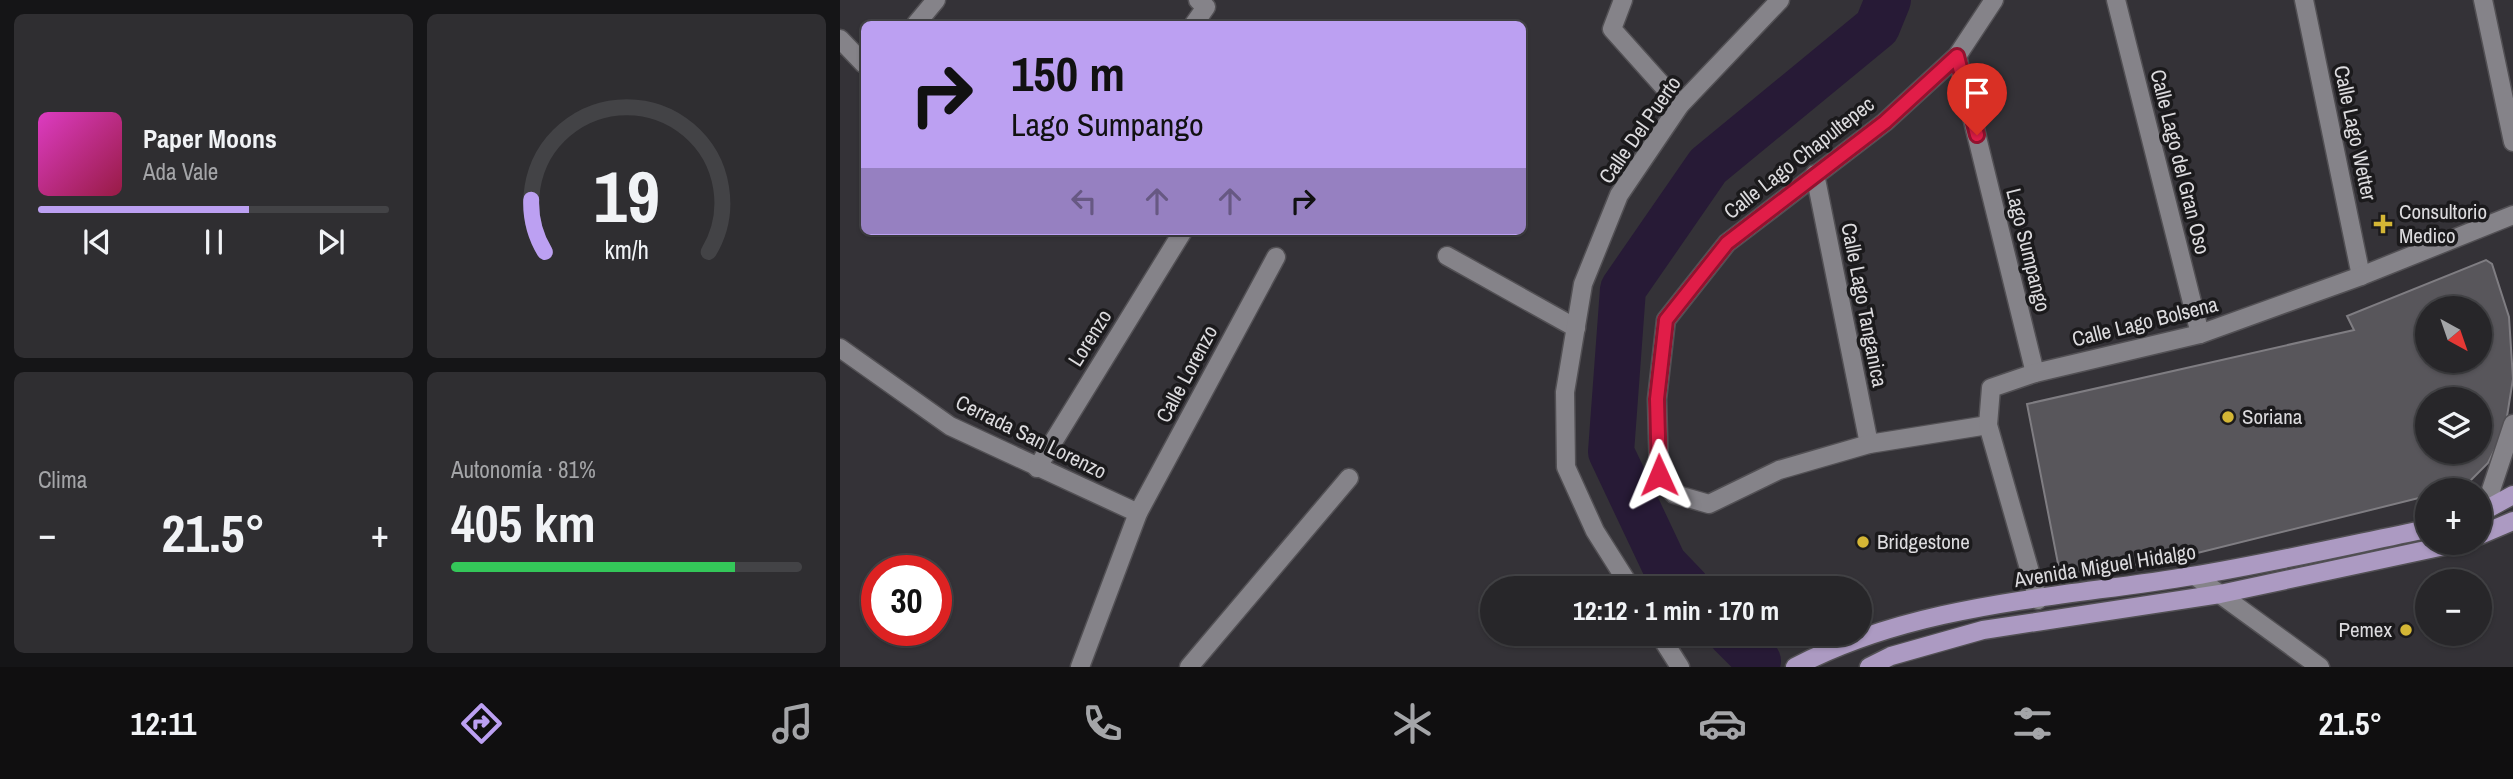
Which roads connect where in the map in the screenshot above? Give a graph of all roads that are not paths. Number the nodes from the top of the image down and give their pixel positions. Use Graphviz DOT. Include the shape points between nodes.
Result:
graph roads {
  1 [pos="936,0"];
  2 [pos="1623,0"];
  3 [pos="1780,0"];
  4 [pos="1994,0"];
  5 [pos="2116,0"];
  6 [pos="2304,0"];
  7 [pos="2483,0"];
  8 [pos="1202,4"];
  9 [pos="918,21"];
  10 [pos="1195,21"];
  11 [pos="840,40"];
  12 [pos="1957,56"];
  13 [pos="861,61"];
  14 [pos="1680,105"];
  15 [pos="2513,142"];
  16 [pos="1815,174"];
  17 [pos="2511,222"];
  18 [pos="1181,235"];
  19 [pos="1447,256"];
  20 [pos="1276,257"];
  21 [pos="2361,276"];
  22 [pos="1576,328"];
  23 [pos="2200,334"];
  24 [pos="840,348"];
  25 [pos="2035,373"];
  26 [pos="2513,424"];
  27 [pos="1988,425"];
  28 [pos="1868,444"];
  29 [pos="1037,468"];
  30 [pos="1349,478"];
  31 [pos="2492,484"];
  32 [pos="2513,495"];
  33 [pos="2492,507"];
  34 [pos="1138,513"];
  35 [pos="2513,521"];
  36 [pos="2492,530"];
  37 [pos="2415,531"];
  38 [pos="2415,552"];
  39 [pos="1623,576"];
  40 [pos="2195,576"];
  41 [pos="2220,594"];
  42 [pos="2038,600"];
  43 [pos="1667,646"];
  44 [pos="1080,667"];
  45 [pos="1189,667"];
  46 [pos="1680,667"];
  47 [pos="1795,667"];
  48 [pos="1869,667"];
  49 [pos="2320,667"];
  1 -- 9 [label="street"];
  2 -- 14 [label="street" via="1612,29"];
  3 -- 14 [label="street, Calle Del Puerto"];
  4 -- 12 [label="street, Calle Lago Chapultepec"];
  5 -- 23 [label="street, Calle Lago del Gran Oso"];
  6 -- 21 [label="street, Calle Lago Wetter"];
  7 -- 15 [label="street"];
  8 -- 10 [label="street"];
  11 -- 13 [label="street"];
  12 -- 16 [label="street, Calle Lago Chapultepec" via="1885,122"];
  12 -- 25 [label="street, Lago Sumpango"];
  14 -- 22 [label="street, Calle Del Puerto" via="1619,195 1583,284"];
  16 -- 28 [label="street, Calle Lago Tanganica"];
  16 -- 28 [label="street, Calle Lago Chapultepec" via="1727,243 1666,320 1657,399 1659,475 1674,494 1709,505 1779,470"];
  17 -- 21 [label="street, Calle Lago Bolsena"];
  18 -- 29 [label="street, Lorenzo"];
  19 -- 22 [label="street"];
  20 -- 34 [label="street, Calle Lorenzo"];
  21 -- 23 [label="street, Calle Lago Bolsena"];
  22 -- 39 [label="street, Calle Del Puerto" via="1566,391 1566,467 1595,531"];
  23 -- 25 [label="street, Calle Lago Bolsena"];
  24 -- 29 [label="street, Cerrada San Lorenzo" via="950,426"];
  25 -- 27 [label="street, Calle Lago Bolsena" via="1991,388"];
  26 -- 31 [label="street"];
  27 -- 28 [label="street, Calle Lago Chapultepec"];
  27 -- 42 [label="street, Calle Lago Bolsena"];
  29 -- 34 [label="street, Cerrada San Lorenzo"];
  30 -- 45 [label="street"];
  32 -- 33 [label="main road"];
  34 -- 44 [label="street, Calle Lorenzo"];
  35 -- 36 [label="main road"];
  37 -- 40 [label="main road, Avenida Miguel Hidalgo"];
  38 -- 41 [label="main road"];
  40 -- 41 [label="street"];
  40 -- 42 [label="main road, Avenida Miguel Hidalgo"];
  41 -- 48 [label="main road" via="1983,630 1891,656"];
  41 -- 49 [label="street"];
  42 -- 47 [label="main road, Avenida Miguel Hidalgo" via="1963,611 1861,637"];
  43 -- 46 [label="street"];
}
